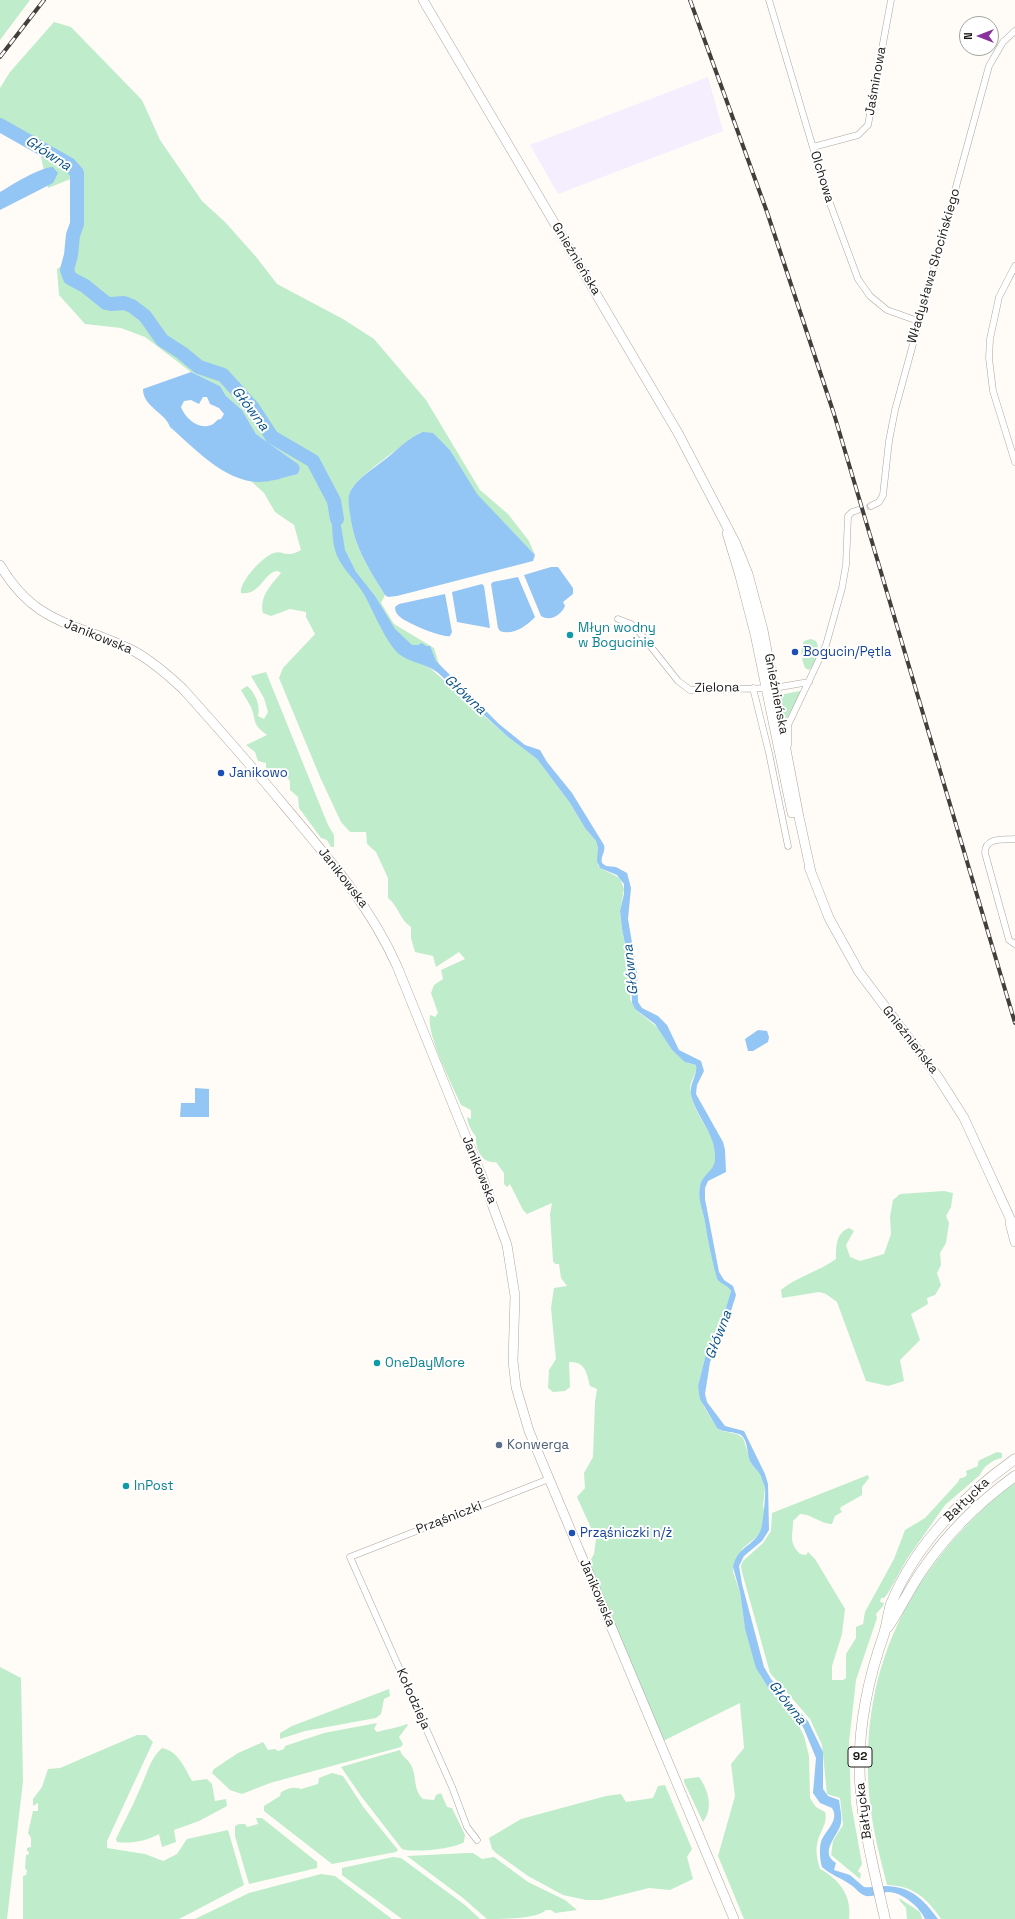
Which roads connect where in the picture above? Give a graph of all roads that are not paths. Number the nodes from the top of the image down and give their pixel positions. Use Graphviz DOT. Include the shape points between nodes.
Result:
graph roads {
  1 [pos="423,0"];
  2 [pos="769,0"];
  3 [pos="891,0"];
  4 [pos="1015,31"];
  5 [pos="813,147"];
  6 [pos="1015,266"];
  7 [pos="918,321"];
  8 [pos="1015,462"];
  9 [pos="871,506"];
  10 [pos="858,510"];
  11 [pos="0,565"];
  12 [pos="618,619"];
  13 [pos="809,682"];
  14 [pos="753,688"];
  15 [pos="770,688"];
  16 [pos="788,758"];
  17 [pos="1015,839"];
  18 [pos="788,846"];
  19 [pos="811,872"];
  20 [pos="1015,944"];
  21 [pos="1006,1210"];
  22 [pos="1015,1228"];
  23 [pos="1015,1242"];
  24 [pos="1015,1458"];
  25 [pos="1015,1476"];
  26 [pos="549,1479"];
  27 [pos="350,1557"];
  28 [pos="884,1632"];
  29 [pos="477,1840"];
  30 [pos="734,1919"];
  31 [pos="886,1919"];
  1 -- 15 [label="main road, Gnieźnieńska" via="667,414 736,542 748,574 763,630"];
  2 -- 5 [label="street, Olchowa"];
  3 -- 5 [label="street, Jaśminowa" via="868,125 858,135"];
  4 -- 7 [label="street, Władysława Słocińskiego" via="1003,42 990,66"];
  5 -- 7 [label="street, Olchowa" via="828,198 858,279 870,296 887,310"];
  6 -- 8 [label="street" via="999,297 991,333 989,358 993,391"];
  7 -- 9 [label="street, Władysława Słocińskiego" via="892,423 883,495 879,502"];
  10 -- 13 [label="street" via="848,516 846,565 842,588 826,645"];
  11 -- 26 [label="main road, Janikowska" via="15,588 40,611 67,625 134,651 170,677 315,842 350,884 372,917 397,966 484,1181 505,1240 511,1262 515,1296 513,1361 516,1387 529,1431"];
  12 -- 14 [label="street, Zielona" via="631,624 678,681 690,690"];
  13 -- 15 [label="street, Zielona"];
  13 -- 16 [label="street" via="788,724"];
  14 -- 15 [label="street, Zielona"];
  14 -- 18 [label="street"];
  15 -- 16 [label="main road, Gnieźnieńska"];
  15 -- 19 [label="main road, Gnieźnieńska" via="794,819 803,856"];
  16 -- 19 [label="main road, Gnieźnieńska"];
  17 -- 20 [label="street" via="994,840 988,842 985,847 1008,940"];
  19 -- 21 [label="main road, Gnieźnieńska" via="829,918 859,972 938,1077 964,1118"];
  21 -- 22 [label="main road, Gnieźnieńska"];
  21 -- 23 [label="main road, Gnieźnieńska"];
  24 -- 28 [label="main road, Bałtycka / 92" via="971,1493 928,1541 899,1588 891,1605"];
  25 -- 28 [label="main road, Bałtycka / 92" via="972,1512 937,1551"];
  26 -- 27 [label="street, Prząśniczki"];
  26 -- 30 [label="main road, Janikowska"];
  27 -- 29 [label="street, Kołodzieja" via="452,1787 467,1828"];
  28 -- 31 [label="main road, Bałtycka / 92" via="868,1686 862,1721 860,1782 864,1818"];
}
